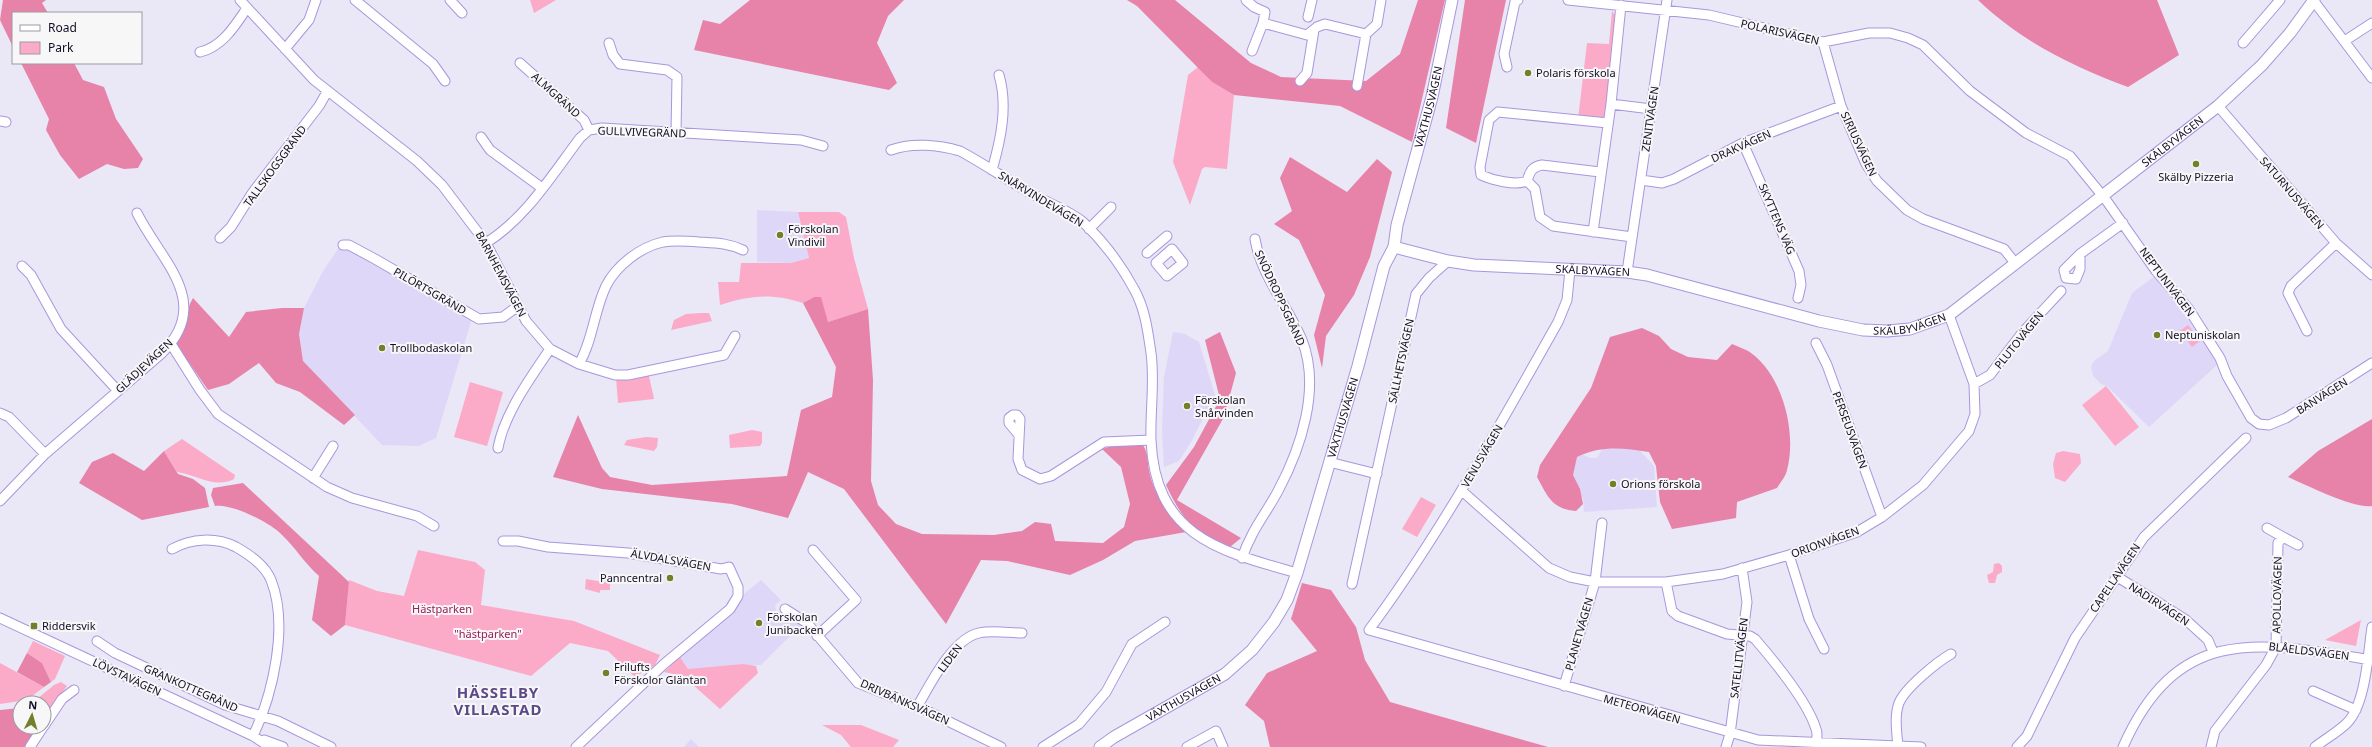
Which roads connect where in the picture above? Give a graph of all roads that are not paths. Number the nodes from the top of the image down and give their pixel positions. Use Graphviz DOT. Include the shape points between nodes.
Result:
graph roads {
  1 [pos="240,0"];
  2 [pos="316,0"];
  3 [pos="354,0"];
  4 [pos="450,0"];
  5 [pos="1246,0"];
  6 [pos="1312,0"];
  7 [pos="1381,0"];
  8 [pos="1452,0"];
  9 [pos="1518,0"];
  10 [pos="1568,0"];
  11 [pos="1667,0"];
  12 [pos="2280,0"];
  13 [pos="2314,0"];
  14 [pos="1621,5"];
  15 [pos="247,8"];
  16 [pos="1666,10"];
  17 [pos="462,13"];
  18 [pos="1308,17"];
  19 [pos="1263,23"];
  20 [pos="2372,23"];
  21 [pos="1314,30"];
  22 [pos="1366,34"];
  23 [pos="2346,40"];
  24 [pos="1823,42"];
  25 [pos="609,43"];
  26 [pos="2243,43"];
  27 [pos="285,48"];
  28 [pos="1252,51"];
  29 [pos="200,52"];
  30 [pos="520,63"];
  31 [pos="1507,67"];
  32 [pos="999,75"];
  33 [pos="2372,78"];
  34 [pos="1300,80"];
  35 [pos="445,81"];
  36 [pos="1357,86"];
  37 [pos="327,92"];
  38 [pos="1611,104"];
  39 [pos="1842,106"];
  40 [pos="2218,106"];
  41 [pos="1651,109"];
  42 [pos="1608,123"];
  43 [pos="589,130"];
  44 [pos="676,133"];
  45 [pos="481,137"];
  46 [pos="1743,143"];
  47 [pos="823,146"];
  48 [pos="891,150"];
  49 [pos="992,170"];
  50 [pos="1600,172"];
  51 [pos="1641,180"];
  52 [pos="1527,181"];
  53 [pos="542,188"];
  54 [pos="2102,194"];
  55 [pos="1111,207"];
  56 [pos="137,213"];
  57 [pos="2122,223"];
  58 [pos="1089,229"];
  59 [pos="1593,232"];
  60 [pos="1167,236"];
  61 [pos="220,238"];
  62 [pos="1632,238"];
  63 [pos="1255,239"];
  64 [pos="486,243"];
  65 [pos="2336,243"];
  66 [pos="343,245"];
  67 [pos="1394,247"];
  68 [pos="743,250"];
  69 [pos="1147,253"];
  70 [pos="2080,254"];
  71 [pos="1448,261"];
  72 [pos="2015,263"];
  73 [pos="22,266"];
  74 [pos="1570,270"];
  75 [pos="1627,272"];
  76 [pos="2372,274"];
  77 [pos="2061,291"];
  78 [pos="1798,298"];
  79 [pos="518,306"];
  80 [pos="1949,315"];
  81 [pos="2307,331"];
  82 [pos="735,336"];
  83 [pos="1816,343"];
  84 [pos="171,344"];
  85 [pos="550,349"];
  86 [pos="2372,363"];
  87 [pos="579,364"];
  88 [pos="1974,384"];
  89 [pos="118,391"];
  90 [pos="0,413"];
  91 [pos="2269,425"];
  92 [pos="1019,435"];
  93 [pos="2246,438"];
  94 [pos="1151,440"];
  95 [pos="333,446"];
  96 [pos="498,448"];
  97 [pos="45,454"];
  98 [pos="1330,462"];
  99 [pos="1377,474"];
  100 [pos="313,478"];
  101 [pos="1462,491"];
  102 [pos="0,501"];
  103 [pos="1882,517"];
  104 [pos="1602,523"];
  105 [pos="434,526"];
  106 [pos="2267,528"];
  107 [pos="2283,537"];
  108 [pos="503,541"];
  109 [pos="2298,545"];
  110 [pos="172,549"];
  111 [pos="813,550"];
  112 [pos="1789,555"];
  113 [pos="1242,558"];
  114 [pos="1742,568"];
  115 [pos="1297,573"];
  116 [pos="2116,576"];
  117 [pos="1595,582"];
  118 [pos="1666,582"];
  119 [pos="1352,584"];
  120 [pos="785,609"];
  121 [pos="0,618"];
  122 [pos="1166,622"];
  123 [pos="2372,627"];
  124 [pos="1369,630"];
  125 [pos="1022,633"];
  126 [pos="1742,635"];
  127 [pos="817,636"];
  128 [pos="97,641"];
  129 [pos="2276,647"];
  130 [pos="1824,650"];
  131 [pos="2213,652"];
  132 [pos="1951,654"];
  133 [pos="2370,659"];
  134 [pos="1564,686"];
  135 [pos="74,690"];
  136 [pos="2314,691"];
  137 [pos="917,707"];
  138 [pos="2356,710"];
  139 [pos="52,714"];
  140 [pos="262,717"];
  141 [pos="1730,734"];
  142 [pos="38,735"];
  143 [pos="253,736"];
  144 [pos="1816,744"];
  145 [pos="2019,746"];
  146 [pos="30,747"];
  147 [pos="270,747"];
  148 [pos="283,747"];
  149 [pos="331,747"];
  150 [pos="576,747"];
  151 [pos="1001,747"];
  152 [pos="1043,747"];
  153 [pos="1100,747"];
  154 [pos="1187,747"];
  155 [pos="1223,747"];
  156 [pos="1726,747"];
  157 [pos="1898,747"];
  158 [pos="1921,747"];
  159 [pos="2123,747"];
  160 [pos="2211,747"];
  161 [pos="2314,747"];
  1 -- 15 [label="street, BARNHEMSVÄGEN"];
  2 -- 27 [label="street" via="309,20"];
  3 -- 35 [label="street" via="433,64"];
  4 -- 17 [label="street"];
  5 -- 19 [label="street" via="1265,12"];
  6 -- 18 [label="street"];
  7 -- 22 [label="street" via="1377,24"];
  8 -- 67 [label="street, VÄXTHUSVÄGEN" via="1432,97 1397,225"];
  9 -- 31 [label="street" via="1515,2 1504,54"];
  10 -- 14 [label="street, POLARISVÄGEN"];
  11 -- 16 [label="street, ZENITVÄGEN"];
  12 -- 26 [label="street"];
  13 -- 23 [label="street"];
  13 -- 40 [label="street, SKÄLBYVÄGEN" via="2262,65"];
  14 -- 16 [label="street, POLARISVÄGEN"];
  14 -- 38 [label="street"];
  15 -- 27 [label="street, BARNHEMSVÄGEN"];
  15 -- 29 [label="street" via="221,42 211,49"];
  16 -- 24 [label="street, POLARISVÄGEN" via="1709,15"];
  16 -- 41 [label="street, ZENITVÄGEN"];
  19 -- 21 [label="street" via="1307,35"];
  19 -- 28 [label="street"];
  20 -- 23 [label="street"];
  21 -- 22 [label="street" via="1325,24"];
  21 -- 34 [label="street" via="1307,73"];
  22 -- 36 [label="street"];
  23 -- 33 [label="street"];
  24 -- 39 [label="street, SIRIUSVÄGEN"];
  24 -- 54 [label="street, POLARISVÄGEN" via="1869,33 1890,33 1923,45 1970,91 2001,115 2026,133 2070,156"];
  25 -- 44 [label="street" via="620,64 667,70 677,77"];
  27 -- 37 [label="street, BARNHEMSVÄGEN"];
  30 -- 43 [label="street, ALMGRÄND" via="584,120"];
  32 -- 49 [label="street, SNÅRVINDEVÄGEN" via="1002,88 1002,134"];
  37 -- 61 [label="street, TALLSKOGSGRÄND" via="253,192 231,227"];
  37 -- 64 [label="street, BARNHEMSVÄGEN" via="409,155 442,185"];
  38 -- 41 [label="street"];
  38 -- 42 [label="street"];
  39 -- 46 [label="street, DRAKVÄGEN"];
  39 -- 72 [label="street, SIRIUSVÄGEN" via="1866,164 1891,196 1907,210 1924,219 2004,249"];
  40 -- 54 [label="street, SKÄLBYVÄGEN"];
  40 -- 65 [label="street, SATURNUSVÄGEN"];
  41 -- 51 [label="street, ZENITVÄGEN"];
  42 -- 50 [label="street"];
  42 -- 52 [label="street" via="1498,112 1492,115 1481,175 1522,183"];
  43 -- 44 [label="street, GULLVIVEGRÄND" via="602,128"];
  43 -- 53 [label="street, GULLVIVEGRÄND"];
  44 -- 47 [label="street, GULLVIVEGRÄND" via="801,140"];
  45 -- 53 [label="street" via="490,150"];
  46 -- 51 [label="street, DRAKVÄGEN" via="1674,179 1662,183"];
  46 -- 78 [label="street, SKYTTENS VÄG" via="1799,271 1801,286"];
  48 -- 49 [label="street, SNÅRVINDEVÄGEN" via="903,145 945,147 960,151"];
  49 -- 58 [label="street, SNÅRVINDEVÄGEN" via="1077,218"];
  50 -- 52 [label="street" via="1542,165 1535,166 1530,171"];
  50 -- 59 [label="street"];
  51 -- 62 [label="street, ZENITVÄGEN"];
  52 -- 59 [label="street" via="1535,189 1540,217 1553,226"];
  53 -- 64 [label="street, GULLVIVEGRÄND" via="518,218"];
  54 -- 57 [label="street, NEPTUNIVÄGEN"];
  54 -- 72 [label="street, SKÄLBYVÄGEN"];
  55 -- 58 [label="street, SNÅRVINDEVÄGEN"];
  56 -- 84 [label="street, GLÄDJEVÄGEN" via="177,276 182,292 183,318"];
  57 -- 70 [label="street"];
  57 -- 91 [label="street, NEPTUNIVÄGEN" via="2188,308 2220,358 2227,376 2251,418 2259,424"];
  58 -- 94 [label="street, SNÅRVINDEVÄGEN" via="1114,257 1135,290 1147,326 1154,372"];
  59 -- 62 [label="street"];
  60 -- 69 [label="street"];
  62 -- 75 [label="street, ZENITVÄGEN"];
  63 -- 113 [label="street, SNÖDROPPSGRÄND" via="1260,260 1302,340 1307,357 1309,384 1304,419 1294,455 1277,492 1252,532"];
  64 -- 79 [label="street, BARNHEMSVÄGEN"];
  65 -- 76 [label="street, SATURNUSVÄGEN"];
  65 -- 81 [label="street" via="2290,286 2288,293"];
  66 -- 79 [label="street, PILÖRTSGRÄND" via="349,245 479,319 503,317"];
  67 -- 71 [label="street, SKÄLBYVÄGEN"];
  67 -- 98 [label="street, VÄXTHUSVÄGEN" via="1384,266"];
  68 -- 87 [label="street" via="729,243 674,241 662,242 630,258 606,286 587,351"];
  71 -- 74 [label="street, SKÄLBYVÄGEN" via="1474,265"];
  71 -- 99 [label="street, SÄLLHETSVÄGEN" via="1416,294"];
  72 -- 80 [label="street, SKÄLBYVÄGEN"];
  73 -- 89 [label="street" via="31,275 61,329"];
  74 -- 75 [label="street, SKÄLBYVÄGEN"];
  74 -- 101 [label="street, VENUSVÄGEN" via="1567,300 1558,322"];
  75 -- 80 [label="street, SKÄLBYVÄGEN" via="1863,330 1887,331 1910,328"];
  77 -- 88 [label="street, PLUTOVÄGEN" via="2022,333 1990,376"];
  79 -- 85 [label="street, BARNHEMSVÄGEN" via="536,334"];
  80 -- 88 [label="street, ORIONVÄGEN"];
  82 -- 87 [label="street, BARNHEMSVÄGEN" via="724,355 652,371 615,375"];
  83 -- 103 [label="street, PERSEUSVÄGEN" via="1827,365"];
  84 -- 89 [label="street, GLÄDJEVÄGEN"];
  84 -- 100 [label="street" via="218,414"];
  85 -- 87 [label="street, BARNHEMSVÄGEN"];
  85 -- 96 [label="street" via="512,407 501,433"];
  86 -- 91 [label="street, BANVÄGEN" via="2318,399"];
  88 -- 103 [label="street, ORIONVÄGEN" via="1975,414 1969,431 1923,485"];
  89 -- 97 [label="street, GLÄDJEVÄGEN"];
  90 -- 97 [label="street" via="9,417"];
  92 -- 94 [label="street" via="1018,459 1022,470 1040,479 1051,476 1104,442"];
  93 -- 116 [label="street, CAPELLAVÄGEN" via="2160,519"];
  94 -- 113 [label="street, SNÅRVINDEVÄGEN" via="1155,472 1161,491 1178,518 1194,534"];
  95 -- 100 [label="street"];
  97 -- 102 [label="street, GLÄDJEVÄGEN"];
  98 -- 99 [label="street"];
  98 -- 115 [label="street, VÄXTHUSVÄGEN"];
  99 -- 119 [label="street, SÄLLHETSVÄGEN"];
  100 -- 105 [label="street" via="352,498 417,516"];
  101 -- 117 [label="street, ORIONVÄGEN" via="1549,568 1570,577"];
  101 -- 124 [label="street, VENUSVÄGEN" via="1410,575"];
  103 -- 112 [label="street, ORIONVÄGEN" via="1857,532"];
  104 -- 117 [label="street"];
  106 -- 107 [label="street"];
  107 -- 109 [label="street"];
  107 -- 129 [label="street, APOLLOVÄGEN" via="2278,543"];
  108 -- 150 [label="street, ÄLVDALSVÄGEN" via="518,541 548,548 628,553 721,569 729,567 738,587 738,596 730,609 664,664"];
  110 -- 140 [label="street" via="191,542 220,541 251,557 271,579 278,608 279,630 270,693"];
  111 -- 127 [label="street" via="856,600"];
  112 -- 114 [label="street, ORIONVÄGEN"];
  112 -- 130 [label="street" via="1809,619"];
  113 -- 115 [label="street, SNÅRVINDEVÄGEN"];
  114 -- 118 [label="street, ORIONVÄGEN" via="1723,574"];
  114 -- 126 [label="street, SATELLITVÄGEN" via="1746,602"];
  115 -- 153 [label="street, VÄXTHUSVÄGEN" via="1287,600 1274,622 1252,650 1225,674 1114,736"];
  116 -- 131 [label="street, NADIRVÄGEN" via="2186,620 2208,640"];
  116 -- 145 [label="street, CAPELLAVÄGEN" via="2075,638"];
  117 -- 118 [label="street, ORIONVÄGEN"];
  117 -- 134 [label="street, PLANETVÄGEN"];
  118 -- 126 [label="street" via="1672,611 1678,616 1727,634"];
  120 -- 127 [label="street, DRIVBÄNKSVÄGEN" via="807,624"];
  121 -- 143 [label="street, LÖVSTAVÄGEN"];
  122 -- 152 [label="street" via="1132,644 1106,692 1079,724"];
  123 -- 133 [label="street"];
  124 -- 134 [label="street, METEORVÄGEN"];
  125 -- 137 [label="street, LIDEN" via="979,633 964,639"];
  126 -- 141 [label="street, SATELLITVÄGEN"];
  126 -- 144 [label="street" via="1755,639 1792,688 1814,721 1817,731"];
  127 -- 137 [label="street, DRIVBÄNKSVÄGEN" via="858,683"];
  128 -- 140 [label="street, GRANKOTTEGRÄND" via="115,653 225,705"];
  129 -- 131 [label="street, BLÅELDSVÄGEN" via="2254,645"];
  129 -- 133 [label="street, BLÅELDSVÄGEN" via="2302,648"];
  129 -- 160 [label="street, APOLLOVÄGEN" via="2266,665 2217,727"];
  131 -- 159 [label="street, BLÅELDSVÄGEN" via="2182,668 2159,687 2134,720"];
  132 -- 157 [label="street" via="1941,659 1910,689 1899,704 1896,717"];
  133 -- 138 [label="street"];
  134 -- 141 [label="street, METEORVÄGEN"];
  135 -- 139 [label="street" via="62,699"];
  136 -- 138 [label="street"];
  137 -- 151 [label="street, DRIVBÄNKSVÄGEN"];
  138 -- 161 [label="street" via="2347,723"];
  140 -- 143 [label="street"];
  140 -- 149 [label="street, GRANKOTTEGRÄND" via="278,721"];
  141 -- 144 [label="street, METEORVÄGEN" via="1758,740"];
  141 -- 156 [label="street, SATELLITVÄGEN"];
  142 -- 146 [label="street"];
  143 -- 147 [label="street, LÖVSTAVÄGEN"];
  143 -- 148 [label="street, LÖVSTAVÄGEN"];
  144 -- 157 [label="street, METEORVÄGEN"];
  154 -- 155 [label="street" via="1216,731"];
  157 -- 158 [label="street, METEORVÄGEN"];
}
